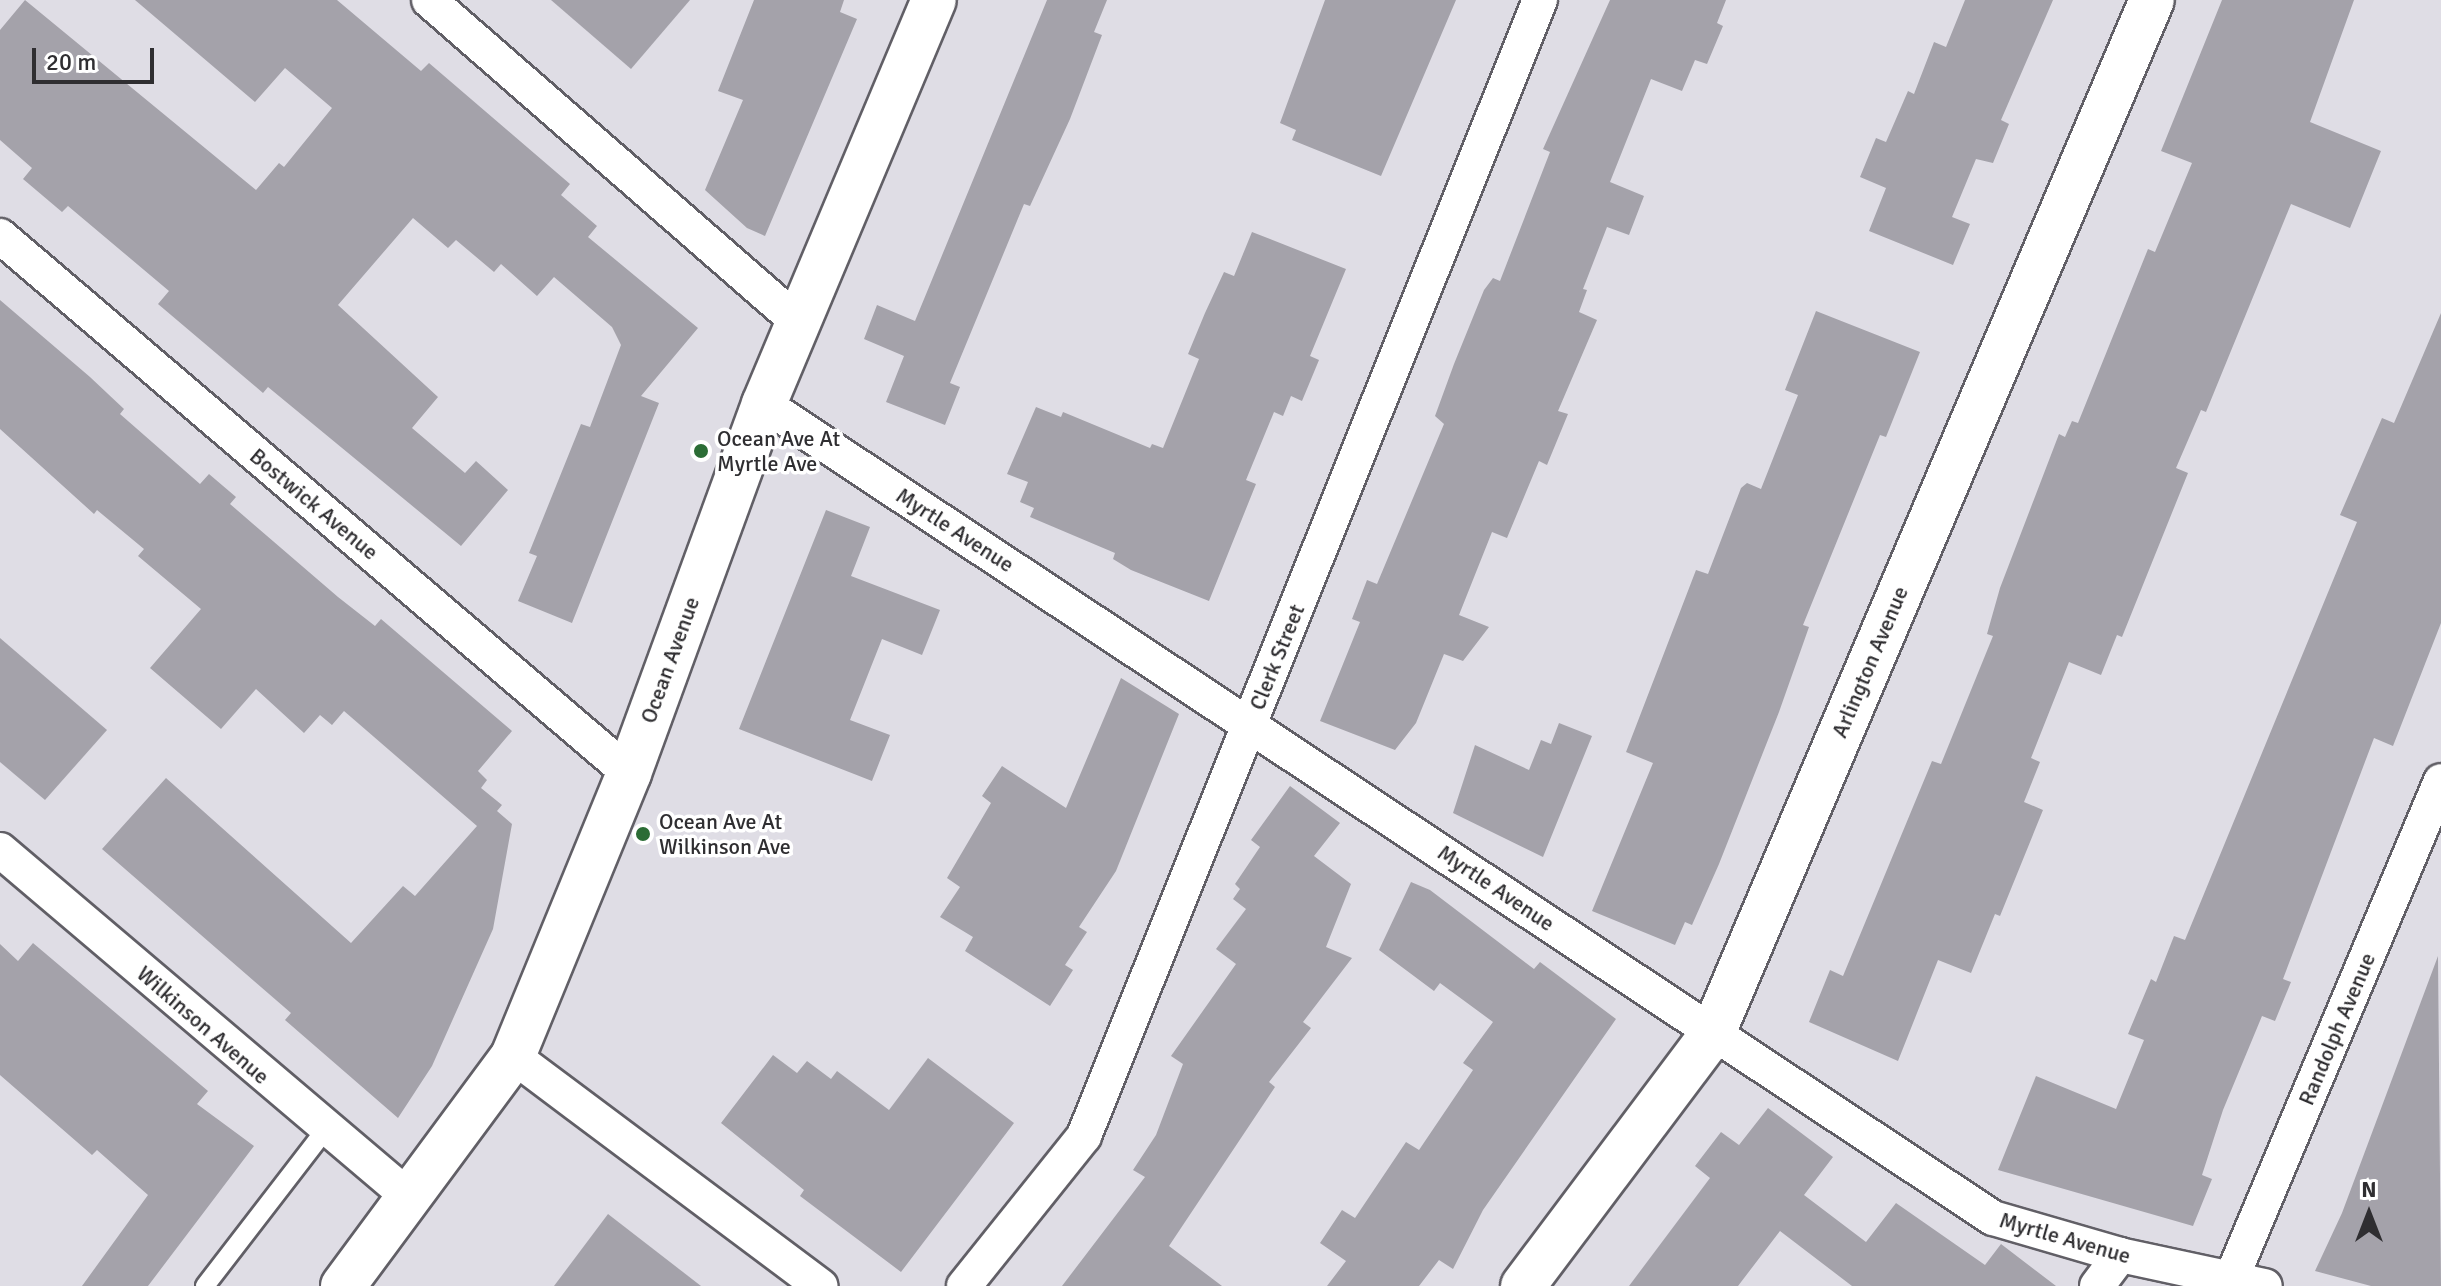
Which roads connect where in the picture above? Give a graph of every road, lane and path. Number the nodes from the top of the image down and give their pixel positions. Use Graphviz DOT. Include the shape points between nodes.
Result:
graph roads {
  1 [pos="429,0"];
  2 [pos="934,0"];
  3 [pos="1540,0"];
  4 [pos="2152,0"];
  5 [pos="0,236"];
  6 [pos="797,321"];
  7 [pos="764,404"];
  8 [pos="1250,725"];
  9 [pos="629,773"];
  10 [pos="2441,781"];
  11 [pos="0,850"];
  12 [pos="1713,1033"];
  13 [pos="513,1056"];
  14 [pos="325,1130"];
  15 [pos="409,1197"];
  16 [pos="2120,1255"];
  17 [pos="2232,1277"];
  18 [pos="205,1286"];
  19 [pos="343,1286"];
  20 [pos="820,1286"];
  21 [pos="964,1286"];
  22 [pos="1523,1286"];
  23 [pos="2097,1286"];
  24 [pos="2265,1286"];
  1 -- 6 [label="street"];
  2 -- 6 [label="street, Ocean Avenue"];
  3 -- 8 [label="street, Clerk Street"];
  4 -- 12 [label="street, Arlington Avenue"];
  5 -- 9 [label="street, Bostwick Avenue"];
  6 -- 7 [label="street, Ocean Avenue"];
  7 -- 8 [label="street, Myrtle Avenue"];
  7 -- 9 [label="street, Ocean Avenue"];
  8 -- 12 [label="street, Myrtle Avenue"];
  8 -- 21 [label="street, Clerk Street" via="1084,1136"];
  9 -- 13 [label="street, Ocean Avenue"];
  10 -- 17 [label="street, Randolph Avenue"];
  11 -- 14 [label="street, Wilkinson Avenue"];
  12 -- 16 [label="street, Myrtle Avenue" via="1993,1218"];
  12 -- 22 [label="street, Arlington Avenue"];
  13 -- 15 [label="street, Ocean Avenue"];
  13 -- 20 [label="street"];
  14 -- 15 [label="street, Wilkinson Avenue"];
  14 -- 18 [label="lane"];
  15 -- 19 [label="street, Ocean Avenue"];
  16 -- 17 [label="street, Myrtle Avenue"];
  16 -- 23 [label="street"];
  17 -- 24 [label="street, Myrtle Avenue"];
}
